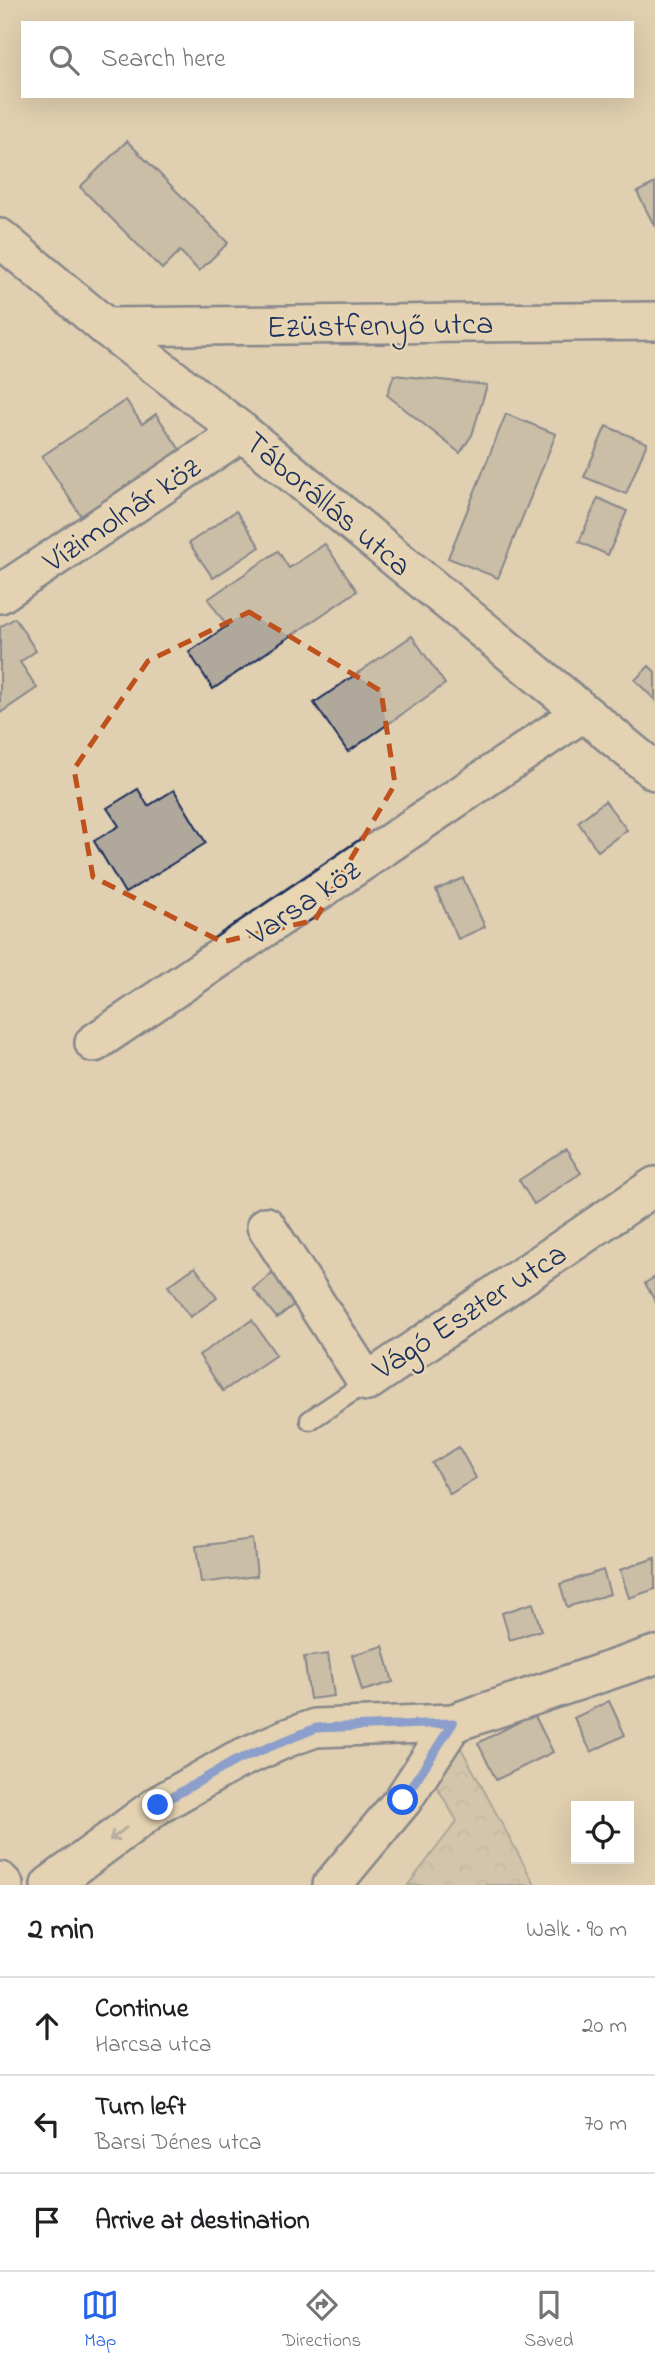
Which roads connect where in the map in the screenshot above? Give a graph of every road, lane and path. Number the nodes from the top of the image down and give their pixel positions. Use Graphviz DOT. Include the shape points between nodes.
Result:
graph roads {
  1 [pos="0,238"];
  2 [pos="655,321"];
  3 [pos="106,327"];
  4 [pos="242,432"];
  5 [pos="0,594"];
  6 [pos="582,713"];
  7 [pos="655,771"];
  8 [pos="94,1043"];
  9 [pos="655,1186"];
  10 [pos="266,1226"];
  11 [pos="367,1382"];
  12 [pos="310,1420"];
  13 [pos="655,1655"];
  14 [pos="453,1723"];
  15 [pos="0,1881"];
  16 [pos="4,1885"];
  17 [pos="50,1885"];
  18 [pos="332,1885"];
  1 -- 3 [label="street, Táborállás utca"];
  2 -- 3 [label="street, Ezüstfenyő utca"];
  3 -- 4 [label="street, Táborállás utca"];
  4 -- 5 [label="street, Vízimolnár köz"];
  4 -- 6 [label="street, Táborállás utca"];
  6 -- 7 [label="street, Táborállás utca"];
  6 -- 8 [label="street, Varsa köz"];
  9 -- 11 [label="street, Vágó Eszter utca"];
  10 -- 11 [label="street, Vágó Eszter utca"];
  11 -- 12 [label="lane"];
  13 -- 14 [label="street"];
  14 -- 17 [label="street, one-way" via="316,1728 287,1738 235,1761 158,1805"];
  14 -- 18 [label="street" via="403,1800"];
  15 -- 16 [label="street"];
}
